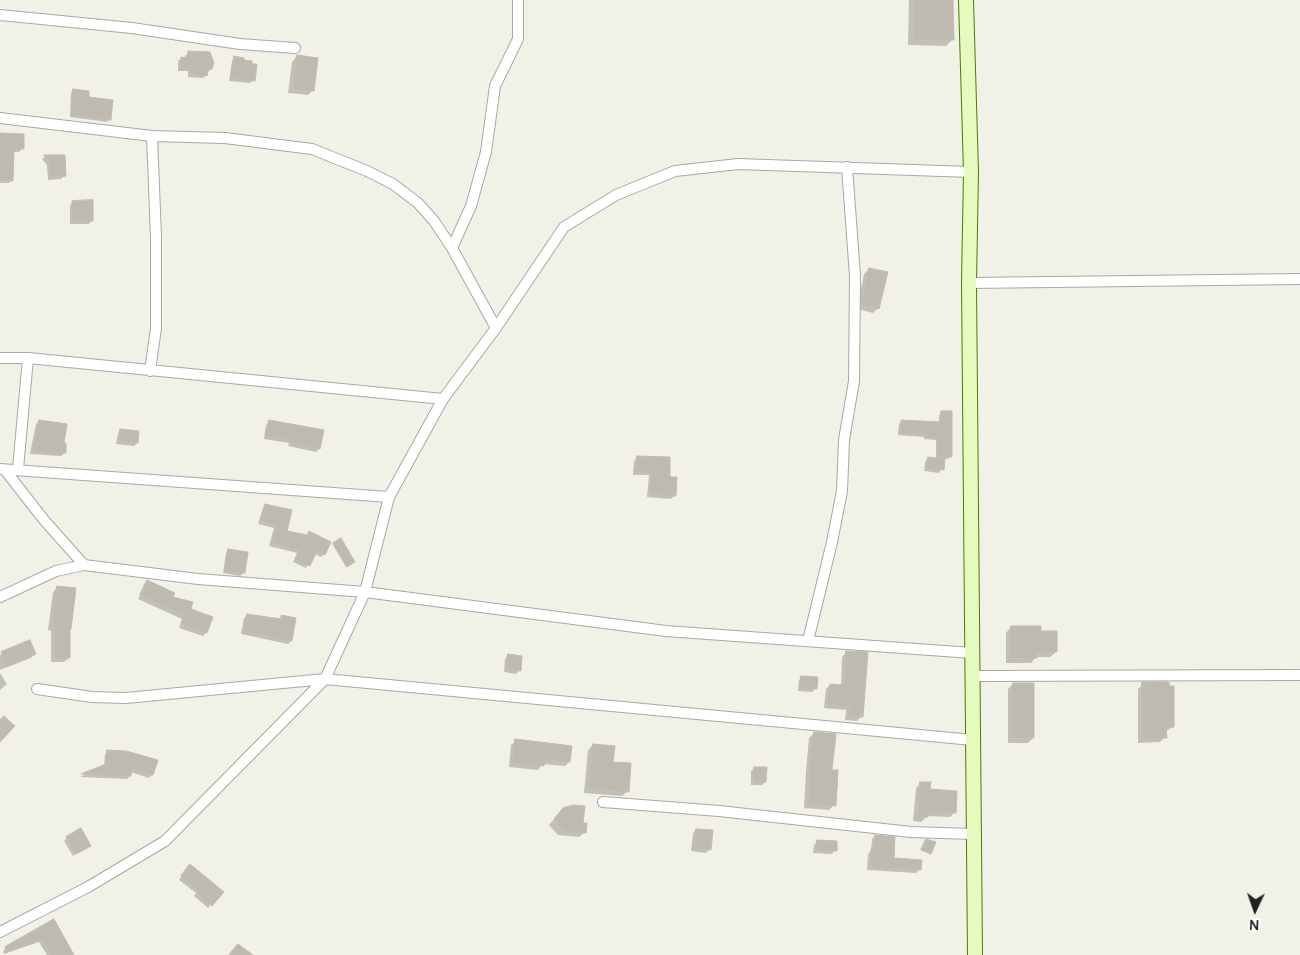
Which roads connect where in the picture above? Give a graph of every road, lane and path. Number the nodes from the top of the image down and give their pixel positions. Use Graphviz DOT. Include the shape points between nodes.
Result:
graph roads {
  1 [pos="518,0"];
  2 [pos="966,0"];
  3 [pos="0,14"];
  4 [pos="295,48"];
  5 [pos="0,118"];
  6 [pos="152,136"];
  7 [pos="847,167"];
  8 [pos="972,172"];
  9 [pos="452,248"];
  10 [pos="1300,279"];
  11 [pos="969,282"];
  12 [pos="496,328"];
  13 [pos="0,358"];
  14 [pos="28,358"];
  15 [pos="150,371"];
  16 [pos="443,399"];
  17 [pos="18,469"];
  18 [pos="2,470"];
  19 [pos="389,497"];
  20 [pos="84,565"];
  21 [pos="365,592"];
  22 [pos="0,598"];
  23 [pos="808,641"];
  24 [pos="972,653"];
  25 [pos="1300,675"];
  26 [pos="972,676"];
  27 [pos="325,679"];
  28 [pos="37,689"];
  29 [pos="973,740"];
  30 [pos="603,802"];
  31 [pos="974,834"];
  32 [pos="0,932"];
  33 [pos="975,955"];
  1 -- 9 [label="street" via="518,39 495,86 486,152 471,206"];
  2 -- 8 [label="street"];
  3 -- 4 [label="street"];
  5 -- 6 [label="street"];
  6 -- 9 [label="street" via="225,138 312,149 393,184 418,203"];
  6 -- 15 [label="street" via="156,328"];
  7 -- 8 [label="street"];
  7 -- 12 [label="street" via="738,164 675,171 616,195 564,227"];
  7 -- 23 [label="street" via="855,276 854,381 844,440 842,491"];
  8 -- 11 [label="street"];
  9 -- 12 [label="street"];
  10 -- 11 [label="street"];
  11 -- 24 [label="street"];
  12 -- 16 [label="street"];
  13 -- 14 [label="street"];
  14 -- 15 [label="street"];
  14 -- 17 [label="street"];
  15 -- 16 [label="street"];
  16 -- 19 [label="street"];
  17 -- 18 [label="street"];
  17 -- 19 [label="street"];
  18 -- 20 [label="street"];
  19 -- 21 [label="street"];
  20 -- 21 [label="street" via="198,579"];
  20 -- 22 [label="street" via="56,571"];
  21 -- 23 [label="street" via="666,630"];
  21 -- 27 [label="street"];
  23 -- 24 [label="street"];
  24 -- 26 [label="street"];
  25 -- 26 [label="street"];
  26 -- 29 [label="street"];
  27 -- 28 [label="street" via="126,698"];
  27 -- 29 [label="street"];
  27 -- 32 [label="street" via="165,841 88,887"];
  29 -- 31 [label="street"];
  30 -- 31 [label="street" via="719,810 911,832"];
  31 -- 33 [label="street"];
}
